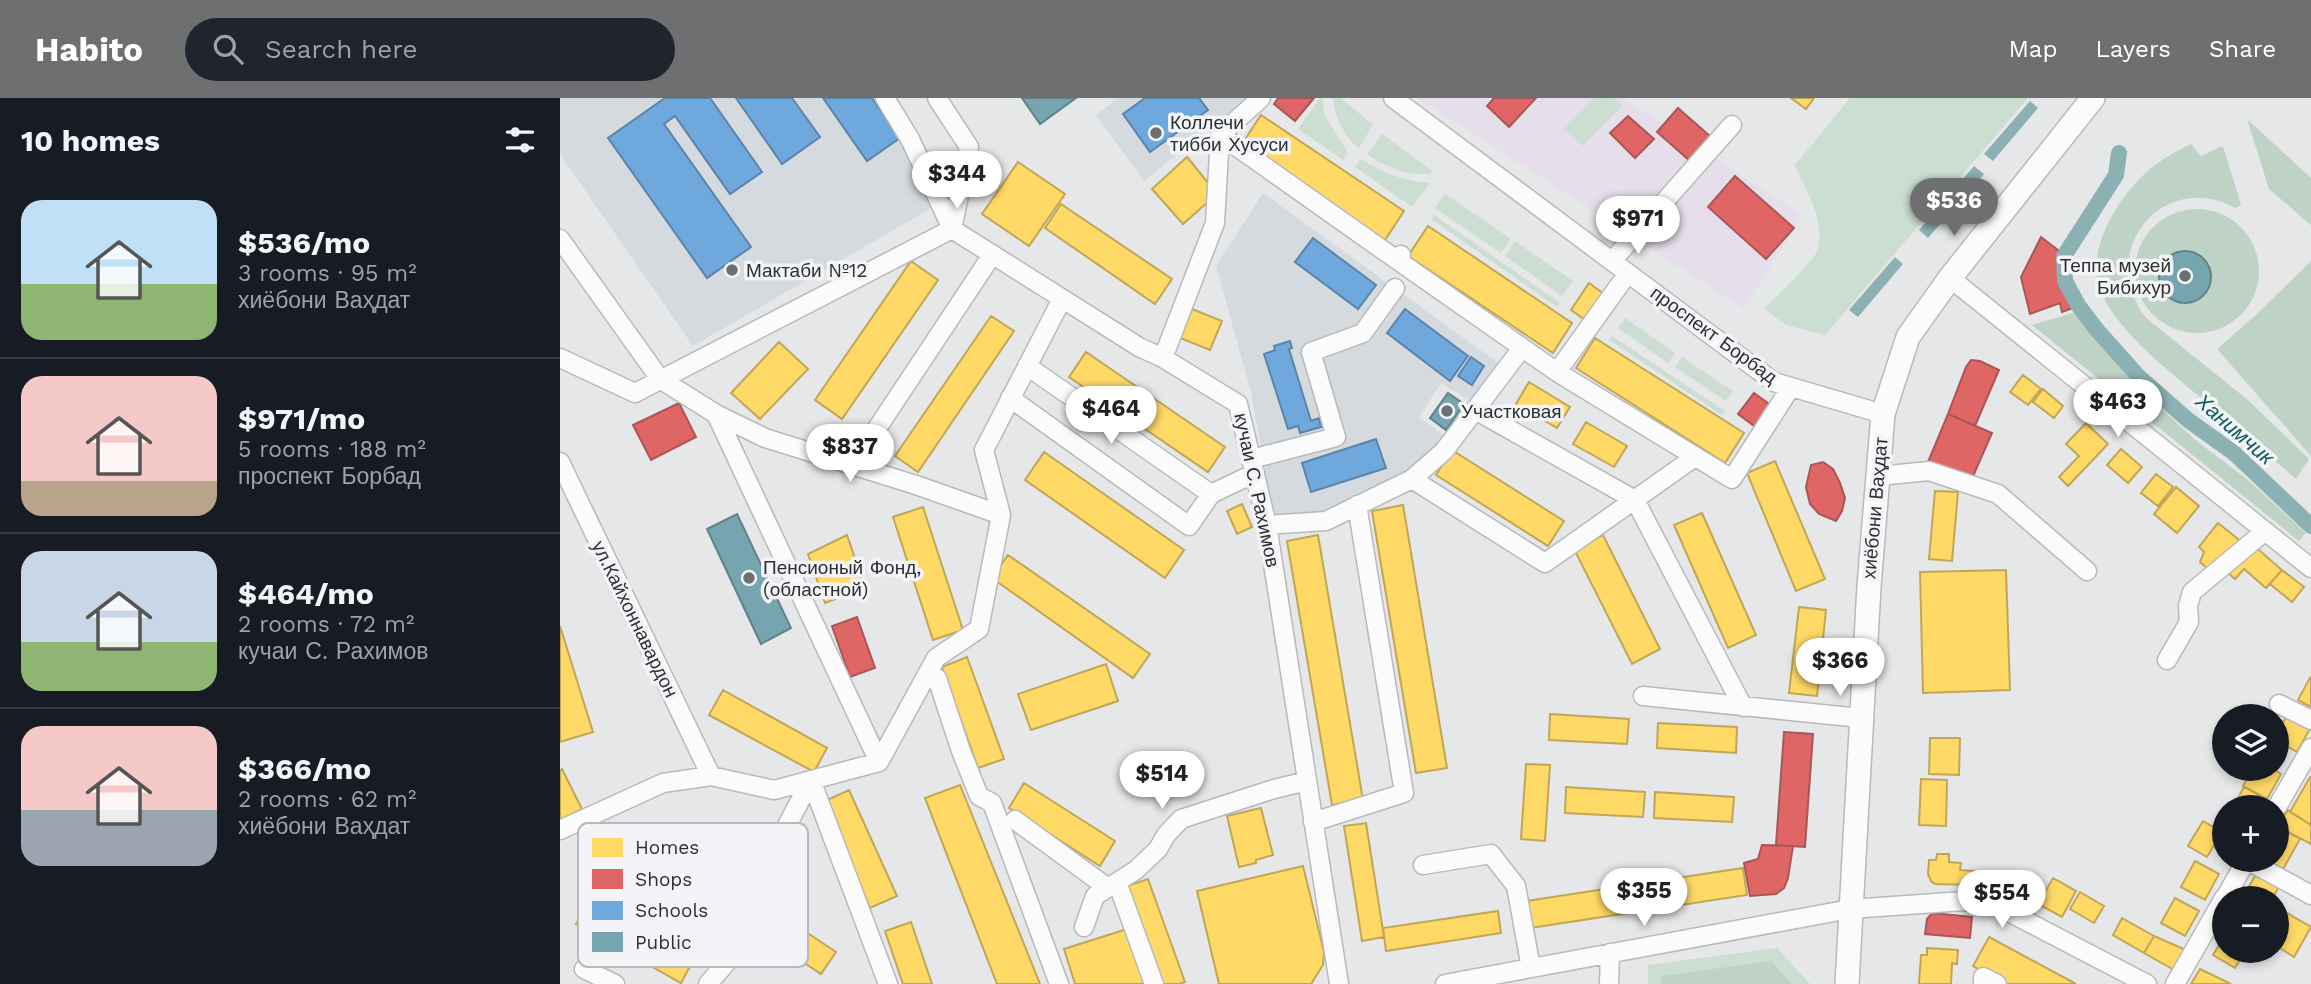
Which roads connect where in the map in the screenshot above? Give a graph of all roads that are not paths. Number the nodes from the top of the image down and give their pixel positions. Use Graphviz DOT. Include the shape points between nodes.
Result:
graph roads {
  1 [pos="885,98"];
  2 [pos="937,98"];
  3 [pos="1261,98"];
  4 [pos="1393,98"];
  5 [pos="2086,100"];
  6 [pos="1731,125"];
  7 [pos="1220,135"];
  8 [pos="952,229"];
  9 [pos="560,239"];
  10 [pos="992,255"];
  11 [pos="1612,261"];
  12 [pos="1628,273"];
  13 [pos="1950,278"];
  14 [pos="1395,288"];
  15 [pos="1062,299"];
  16 [pos="1522,348"];
  17 [pos="560,358"];
  18 [pos="1163,358"];
  19 [pos="1027,366"];
  20 [pos="1557,372"];
  21 [pos="660,379"];
  22 [pos="1791,387"];
  23 [pos="1010,398"];
  24 [pos="1475,410"];
  25 [pos="716,414"];
  26 [pos="1883,414"];
  27 [pos="1263,456"];
  28 [pos="1695,457"];
  29 [pos="560,463"];
  30 [pos="873,471"];
  31 [pos="1255,473"];
  32 [pos="1878,476"];
  33 [pos="1412,479"];
  34 [pos="1211,494"];
  35 [pos="1634,500"];
  36 [pos="1357,505"];
  37 [pos="1001,515"];
  38 [pos="1267,525"];
  39 [pos="2264,532"];
  40 [pos="2311,568"];
  41 [pos="2087,571"];
  42 [pos="2167,660"];
  43 [pos="937,678"];
  44 [pos="1643,696"];
  45 [pos="1743,707"];
  46 [pos="2289,709"];
  47 [pos="1861,718"];
  48 [pos="2311,720"];
  49 [pos="2311,748"];
  50 [pos="879,762"];
  51 [pos="711,776"];
  52 [pos="811,780"];
  53 [pos="1307,781"];
  54 [pos="2284,795"];
  55 [pos="1015,820"];
  56 [pos="1314,822"];
  57 [pos="788,823"];
  58 [pos="560,830"];
  59 [pos="1423,865"];
  60 [pos="2270,872"];
  61 [pos="1113,885"];
  62 [pos="2311,895"];
  63 [pos="1850,909"];
  64 [pos="2212,919"];
  65 [pos="1084,927"];
  66 [pos="1610,953"];
  67 [pos="722,967"];
  68 [pos="1531,968"];
  69 [pos="584,969"];
  70 [pos="615,984"];
  71 [pos="708,984"];
  72 [pos="888,984"];
  73 [pos="1059,984"];
  74 [pos="1154,984"];
  75 [pos="1339,984"];
  76 [pos="1445,984"];
  77 [pos="1609,984"];
  78 [pos="1847,984"];
  79 [pos="1983,984"];
  80 [pos="1997,984"];
  81 [pos="2147,984"];
  82 [pos="2175,984"];
  1 -- 8 [label="street" via="910,139"];
  2 -- 8 [label="street" via="969,147"];
  3 -- 7 [label="street"];
  4 -- 11 [label="street, проспект Борбад"];
  5 -- 13 [label="main road, хиёбони Ваҳдат"];
  6 -- 11 [label="street"];
  7 -- 16 [label="street"];
  7 -- 18 [label="street" via="1215,223"];
  8 -- 10 [label="street, кучаи С. Рахимов"];
  8 -- 21 [label="street"];
  9 -- 21 [label="street"];
  10 -- 15 [label="street, кучаи С. Рахимов"];
  10 -- 30 [label="street" via="870,439"];
  11 -- 12 [label="street, проспект Борбад"];
  12 -- 20 [label="street"];
  12 -- 22 [label="street, проспект Борбад" via="1774,382"];
  13 -- 26 [label="main road, хиёбони Ваҳдат" via="1908,337"];
  13 -- 39 [label="street"];
  14 -- 27 [label="street" via="1363,333 1311,352 1336,437"];
  15 -- 18 [label="street, кучаи С. Рахимов"];
  15 -- 19 [label="street"];
  16 -- 20 [label="street"];
  16 -- 24 [label="street"];
  17 -- 21 [label="street" via="635,393"];
  18 -- 31 [label="street, кучаи С. Рахимов" via="1238,404"];
  19 -- 23 [label="street"];
  19 -- 34 [label="street"];
  20 -- 28 [label="street"];
  21 -- 25 [label="street"];
  22 -- 26 [label="street, проспект Борбад"];
  22 -- 28 [label="street" via="1732,479"];
  23 -- 34 [label="street" via="1189,526"];
  23 -- 37 [label="street" via="984,450"];
  24 -- 33 [label="street" via="1444,451"];
  24 -- 35 [label="street"];
  25 -- 30 [label="street" via="765,438"];
  25 -- 50 [label="street"];
  26 -- 32 [label="main road, хиёбони Ваҳдат"];
  28 -- 35 [label="street"];
  29 -- 51 [label="street, ул.Кайхоннавардон"];
  30 -- 37 [label="street"];
  31 -- 34 [label="street"];
  31 -- 38 [label="street, кучаи С. Рахимов"];
  32 -- 41 [label="street" via="1929,471 1998,494"];
  32 -- 47 [label="main road, хиёбони Ваҳдат"];
  33 -- 35 [label="street" via="1545,563"];
  33 -- 36 [label="street"];
  35 -- 45 [label="street"];
  36 -- 38 [label="street" via="1326,521"];
  36 -- 56 [label="street" via="1404,793"];
  37 -- 50 [label="street" via="979,629 936,658"];
  38 -- 53 [label="street, кучаи С. Рахимов"];
  39 -- 40 [label="street"];
  39 -- 42 [label="street" via="2192,592 2189,622"];
  43 -- 73 [label="street" via="979,796 992,803"];
  44 -- 45 [label="street"];
  45 -- 47 [label="street"];
  46 -- 48 [label="street"];
  47 -- 63 [label="main road, хиёбони Ваҳдат"];
  49 -- 54 [label="street"];
  50 -- 52 [label="street"];
  51 -- 52 [label="street" via="774,790"];
  51 -- 58 [label="street" via="663,783"];
  52 -- 57 [label="street"];
  52 -- 72 [label="street"];
  53 -- 56 [label="street, кучаи С. Рахимов"];
  53 -- 61 [label="street" via="1181,819 1158,849"];
  55 -- 61 [label="street"];
  56 -- 75 [label="street, кучаи С. Рахимов"];
  59 -- 68 [label="street" via="1491,854 1516,886"];
  60 -- 62 [label="street"];
  61 -- 65 [label="street" via="1094,896"];
  61 -- 74 [label="street"];
  63 -- 66 [label="street"];
  63 -- 78 [label="main road, хиёбони Ваҳдат"];
  63 -- 81 [label="street" via="1982,902"];
  64 -- 82 [label="street"];
  66 -- 68 [label="street"];
  66 -- 77 [label="street"];
  67 -- 71 [label="street"];
  68 -- 76 [label="street"];
  69 -- 70 [label="street"];
  79 -- 80 [label="street" via="1983,977"];
}
